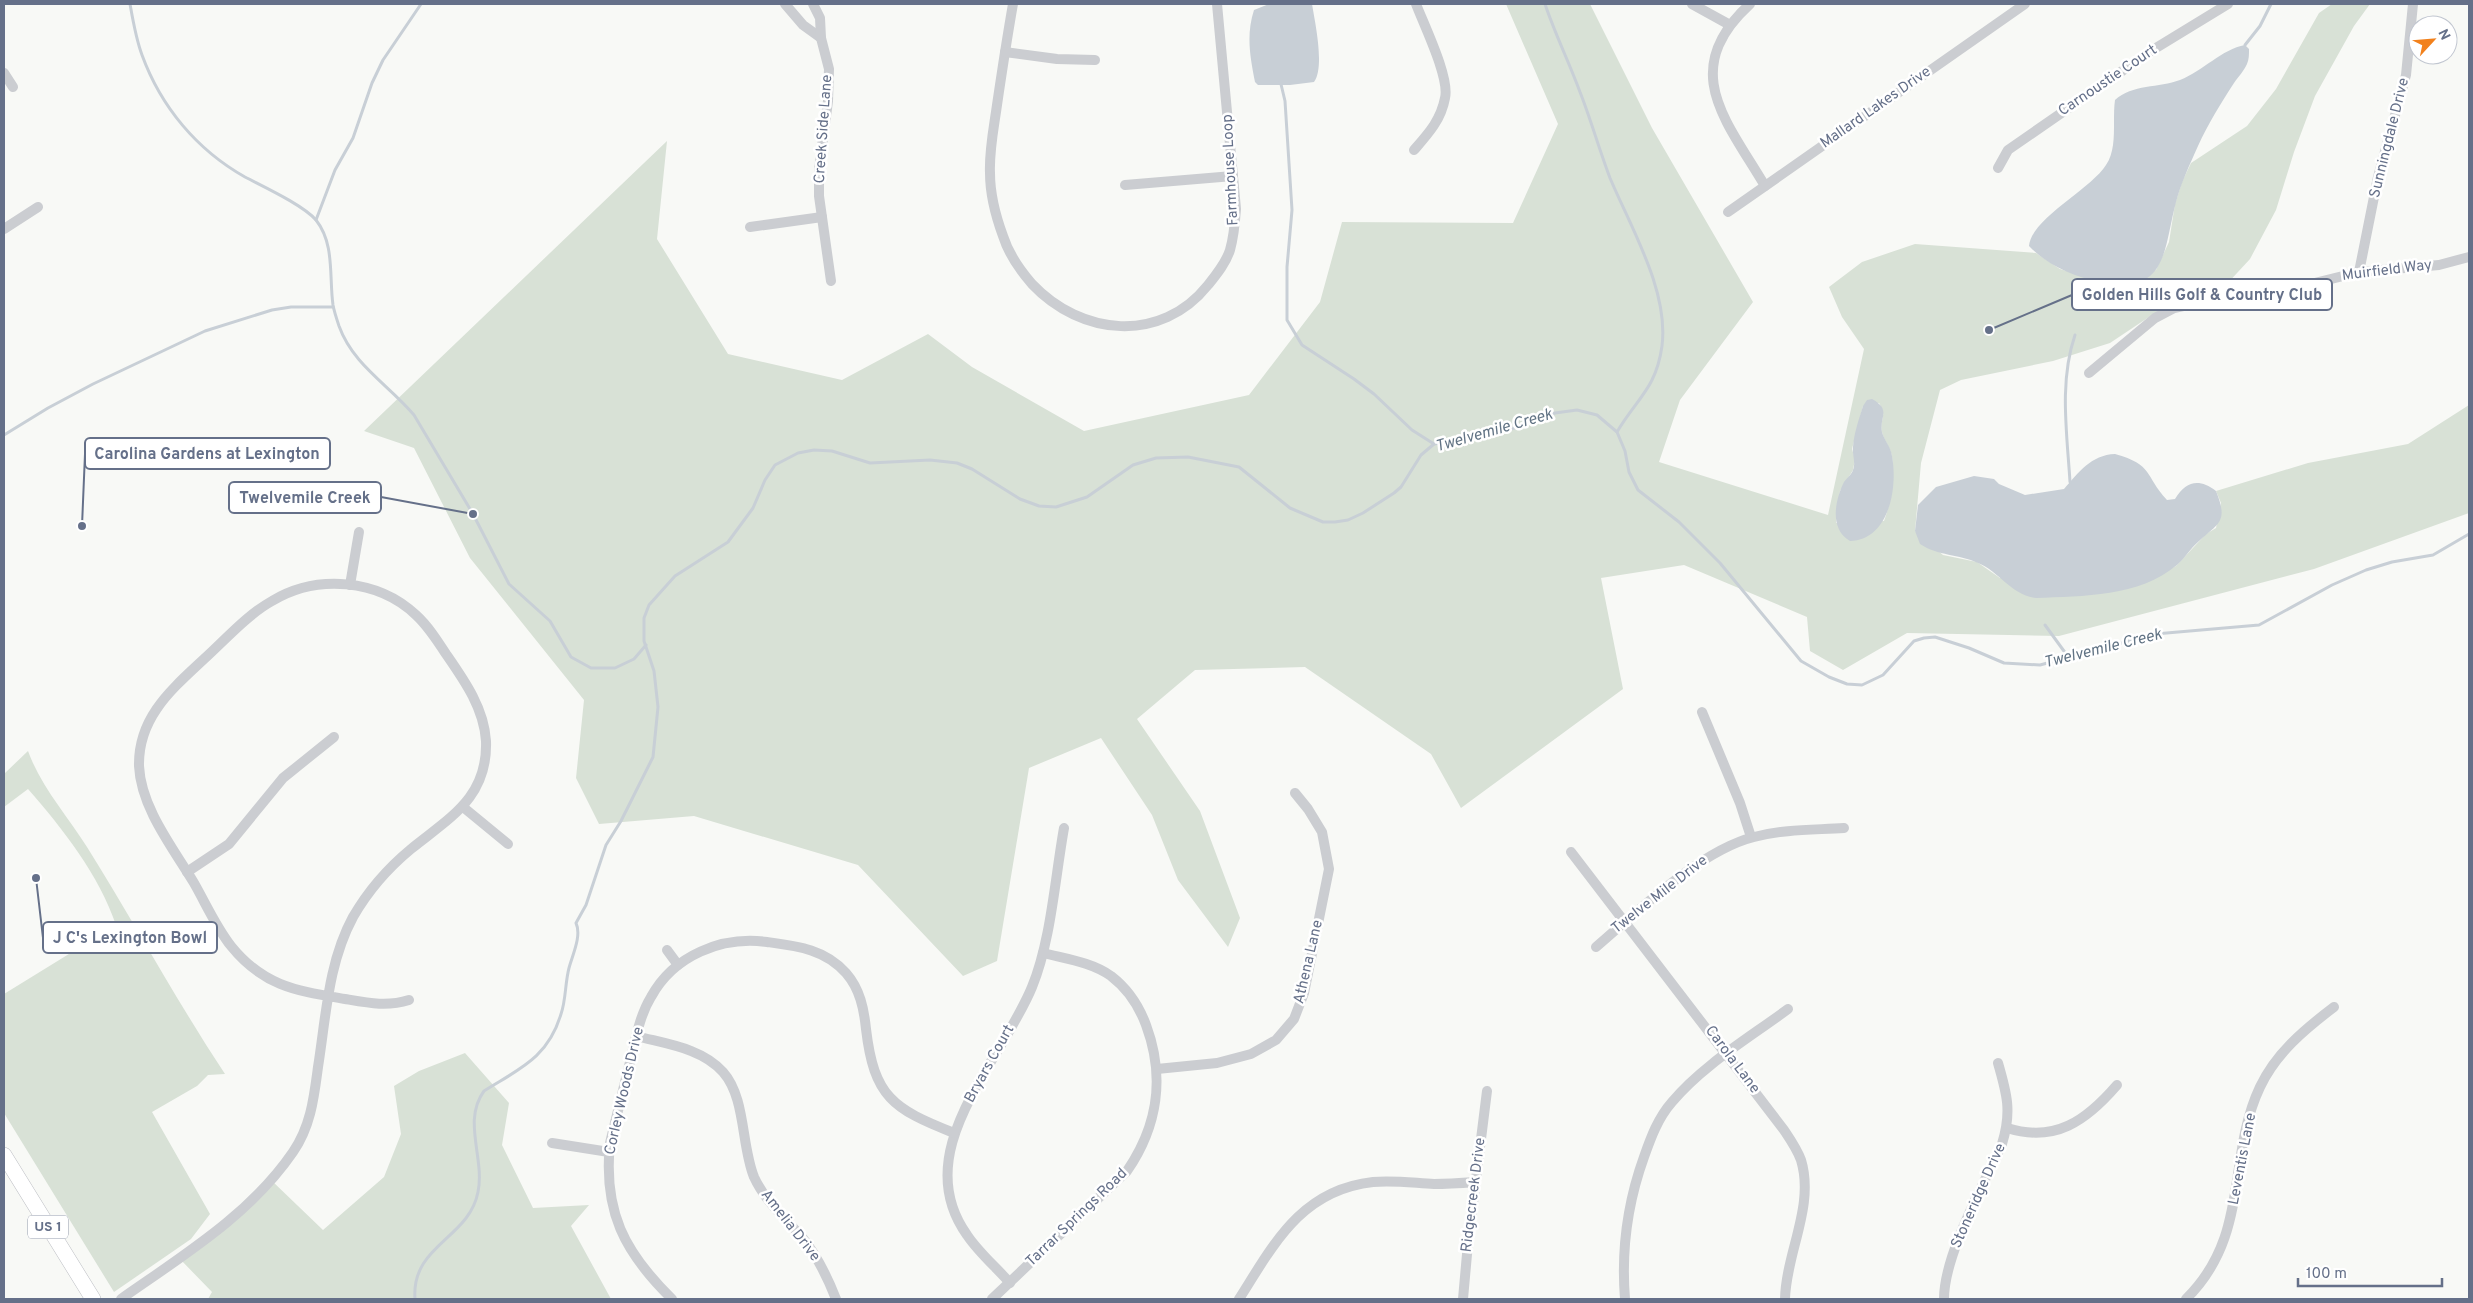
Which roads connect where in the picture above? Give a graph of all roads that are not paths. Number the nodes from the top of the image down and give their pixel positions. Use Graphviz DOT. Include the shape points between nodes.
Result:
graph roads {
  1 [pos="786,4"];
  2 [pos="813,4"];
  3 [pos="1012,4"];
  4 [pos="1217,4"];
  5 [pos="1416,4"];
  6 [pos="1692,4"];
  7 [pos="1750,4"];
  8 [pos="2025,4"];
  9 [pos="2228,4"];
  10 [pos="2413,4"];
  11 [pos="1730,25"];
  12 [pos="822,38"];
  13 [pos="1005,52"];
  14 [pos="1095,60"];
  15 [pos="4,73"];
  16 [pos="13,87"];
  17 [pos="1414,150"];
  18 [pos="1998,168"];
  19 [pos="1233,176"];
  20 [pos="1125,185"];
  21 [pos="1765,186"];
  22 [pos="38,206"];
  23 [pos="1728,212"];
  24 [pos="822,217"];
  25 [pos="750,227"];
  26 [pos="4,229"];
  27 [pos="2469,257"];
  28 [pos="2359,272"];
  29 [pos="831,281"];
  30 [pos="2089,373"];
  31 [pos="359,532"];
  32 [pos="350,585"];
  33 [pos="1702,712"];
  34 [pos="334,737"];
  35 [pos="1295,793"];
  36 [pos="463,807"];
  37 [pos="1064,828"];
  38 [pos="1844,828"];
  39 [pos="1752,837"];
  40 [pos="508,844"];
  41 [pos="1571,852"];
  42 [pos="187,872"];
  43 [pos="1625,922"];
  44 [pos="1596,947"];
  45 [pos="667,950"];
  46 [pos="1043,953"];
  47 [pos="678,965"];
  48 [pos="328,996"];
  49 [pos="409,1000"];
  50 [pos="2334,1007"];
  51 [pos="1788,1010"];
  52 [pos="636,1036"];
  53 [pos="1727,1054"];
  54 [pos="1998,1062"];
  55 [pos="1157,1069"];
  56 [pos="2117,1085"];
  57 [pos="1487,1091"];
  58 [pos="2007,1128"];
  59 [pos="954,1133"];
  60 [pos="552,1143"];
  61 [pos="609,1152"];
  62 [pos="4,1155"];
  63 [pos="1476,1182"];
  64 [pos="1010,1283"];
  65 [pos="93,1299"];
  66 [pos="121,1299"];
  67 [pos="672,1299"];
  68 [pos="836,1299"];
  69 [pos="992,1299"];
  70 [pos="1239,1299"];
  71 [pos="1463,1299"];
  72 [pos="1625,1299"];
  73 [pos="1784,1299"];
  74 [pos="1944,1299"];
  75 [pos="2186,1299"];
  1 -- 12 [label="street" via="803,25"];
  2 -- 12 [label="street, Creek Side Lane" via="820,18"];
  3 -- 13 [label="street, Farmhouse Loop"];
  4 -- 19 [label="street, Farmhouse Loop"];
  5 -- 17 [label="street" via="1437,55 1446,97 1435,126"];
  6 -- 11 [label="street"];
  7 -- 11 [label="street"];
  8 -- 21 [label="street, Mallard Lakes Drive"];
  9 -- 18 [label="street, Carnoustie Court" via="2151,51 2008,150"];
  10 -- 28 [label="street, Sunningdale Drive" via="2406,75 2378,177"];
  11 -- 21 [label="street" via="1714,63 1713,92 1720,110"];
  12 -- 24 [label="street, Creek Side Lane" via="829,69 819,170"];
  13 -- 14 [label="street"];
  13 -- 19 [label="street, Farmhouse Loop" via="992,142 990,174 993,193 1009,253 1020,270 1059,307 1089,322 1130,326 1161,320 1198,297 1219,271 1229,252 1235,231"];
  15 -- 16 [label="street"];
  19 -- 20 [label="street"];
  21 -- 23 [label="street, Mallard Lakes Drive"];
  22 -- 26 [label="street"];
  24 -- 25 [label="street"];
  24 -- 29 [label="street, Creek Side Lane"];
  27 -- 28 [label="street, Muirfield Way" via="2439,265"];
  28 -- 30 [label="street, Muirfield Way" via="2235,303 2197,303 2174,308 2155,318"];
  31 -- 32 [label="street"];
  32 -- 36 [label="street" via="390,596 418,617 478,705 486,752 481,776"];
  32 -- 42 [label="street" via="308,586 264,606 175,686 153,713 140,751 141,780 148,803"];
  33 -- 39 [label="street"];
  34 -- 42 [label="street" via="283,778 230,844"];
  35 -- 55 [label="street, Athena Lane" via="1318,824 1325,840 1328,868 1304,993 1294,1019 1276,1040 1251,1054 1217,1063"];
  36 -- 40 [label="street"];
  36 -- 48 [label="street" via="394,864 363,900 338,953"];
  37 -- 46 [label="street, Bryars Court"];
  38 -- 39 [label="street, Twelve Mile Drive" via="1791,830"];
  39 -- 43 [label="street, Twelve Mile Drive" via="1697,864"];
  41 -- 43 [label="street, Carola Lane"];
  42 -- 48 [label="street" via="226,938 250,966 280,985 312,995"];
  43 -- 44 [label="street, Twelve Mile Drive"];
  43 -- 53 [label="street, Carola Lane"];
  45 -- 47 [label="street"];
  46 -- 55 [label="street, Tarrar Springs Road" via="1094,966 1126,989 1142,1014 1152,1040"];
  46 -- 59 [label="street, Bryars Court" via="1023,1005"];
  47 -- 52 [label="street, Corley Woods Drive" via="650,998"];
  47 -- 59 [label="street, Corley Woods Drive" via="702,951 738,941 798,946 824,955 845,972 859,995 871,1066 884,1090 911,1114"];
  48 -- 49 [label="street" via="378,1005"];
  48 -- 66 [label="street" via="311,1110 307,1127 296,1148 236,1214 197,1246"];
  50 -- 75 [label="street, Leventis Lane" via="2294,1040 2261,1086 2249,1118 2235,1202 2225,1238 2208,1272"];
  51 -- 53 [label="street"];
  52 -- 61 [label="street, Corley Woods Drive"];
  52 -- 68 [label="street, Amelia Drive" via="702,1056 724,1072 737,1097 744,1143 755,1178 769,1202 812,1250"];
  53 -- 72 [label="street" via="1678,1096 1660,1119 1652,1136 1628,1209 1623,1258"];
  53 -- 73 [label="street, Carola Lane" via="1784,1130 1803,1168 1802,1210"];
  54 -- 58 [label="street, Stoneridge Drive" via="2008,1099"];
  55 -- 64 [label="street, Tarrar Springs Road" via="1155,1109 1150,1128 1128,1171"];
  56 -- 58 [label="street" via="2096,1108 2072,1125 2036,1132"];
  57 -- 63 [label="street, Ridgecreek Drive"];
  58 -- 74 [label="street, Stoneridge Drive" via="1954,1251 1947,1272"];
  59 -- 64 [label="street, Bryars Court" via="947,1174 957,1218 977,1249"];
  60 -- 61 [label="street"];
  61 -- 67 [label="street, Corley Woods Drive" via="608,1180 621,1233 640,1265"];
  62 -- 65 [label="main road, US 1"];
  63 -- 70 [label="street" via="1374,1182 1331,1193 1289,1224"];
  63 -- 71 [label="street, Ridgecreek Drive"];
  64 -- 69 [label="street, Tarrar Springs Road"];
}
